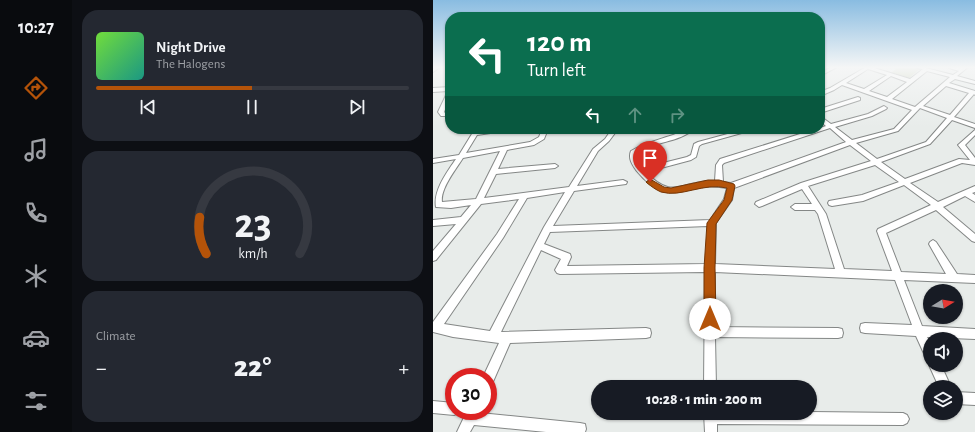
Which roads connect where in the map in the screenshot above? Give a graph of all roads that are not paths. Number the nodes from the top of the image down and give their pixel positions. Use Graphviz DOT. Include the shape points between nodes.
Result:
graph roads {
  1 [pos="835,87"];
  2 [pos="854,87"];
  3 [pos="871,87"];
  4 [pos="902,87"];
  5 [pos="942,87"];
  6 [pos="956,87"];
  7 [pos="433,90"];
  8 [pos="445,90"];
  9 [pos="825,90"];
  10 [pos="828,91"];
  11 [pos="865,91"];
  12 [pos="825,92"];
  13 [pos="974,93"];
  14 [pos="858,99"];
  15 [pos="888,99"];
  16 [pos="445,102"];
  17 [pos="884,108"];
  18 [pos="918,108"];
  19 [pos="825,109"];
  20 [pos="445,115"];
  21 [pos="950,117"];
  22 [pos="825,122"];
  23 [pos="831,126"];
  24 [pos="975,126"];
  25 [pos="825,128"];
  26 [pos="975,132"];
  27 [pos="474,134"];
  28 [pos="543,134"];
  29 [pos="611,134"];
  30 [pos="681,134"];
  31 [pos="734,134"];
  32 [pos="806,134"];
  33 [pos="852,142"];
  34 [pos="504,150"];
  35 [pos="460,158"];
  36 [pos="433,161"];
  37 [pos="876,162"];
  38 [pos="975,163"];
  39 [pos="555,166"];
  40 [pos="641,171"];
  41 [pos="494,172"];
  42 [pos="623,182"];
  43 [pos="905,182"];
  44 [pos="719,183"];
  45 [pos="804,185"];
  46 [pos="731,186"];
  47 [pos="441,188"];
  48 [pos="975,189"];
  49 [pos="571,190"];
  50 [pos="433,191"];
  51 [pos="966,193"];
  52 [pos="524,196"];
  53 [pos="975,199"];
  54 [pos="479,201"];
  55 [pos="832,203"];
  56 [pos="759,204"];
  57 [pos="936,205"];
  58 [pos="818,207"];
  59 [pos="795,208"];
  60 [pos="462,220"];
  61 [pos="713,222"];
  62 [pos="433,223"];
  63 [pos="547,229"];
  64 [pos="975,239"];
  65 [pos="933,244"];
  66 [pos="539,246"];
  67 [pos="433,257"];
  68 [pos="709,268"];
  69 [pos="841,273"];
  70 [pos="898,275"];
  71 [pos="953,278"];
  72 [pos="975,279"];
  73 [pos="434,328"];
  74 [pos="865,328"];
  75 [pos="919,331"];
  76 [pos="710,332"];
  77 [pos="838,333"];
  78 [pos="646,334"];
  79 [pos="975,334"];
  80 [pos="493,335"];
  81 [pos="507,338"];
  82 [pos="923,339"];
  83 [pos="493,368"];
  84 [pos="710,380"];
  85 [pos="963,398"];
  86 [pos="975,399"];
  87 [pos="433,407"];
  88 [pos="445,408"];
  89 [pos="497,417"];
  90 [pos="817,418"];
  91 [pos="903,419"];
  92 [pos="469,420"];
  93 [pos="711,420"];
  94 [pos="580,429"];
  95 [pos="463,432"];
  96 [pos="711,432"];
  1 -- 10 [label="street"];
  2 -- 11 [label="street"];
  3 -- 11 [label="street"];
  4 -- 15 [label="street"];
  5 -- 18 [label="street"];
  6 -- 13 [label="street"];
  7 -- 8 [label="street"];
  9 -- 10 [label="street"];
  10 -- 12 [label="street"];
  11 -- 15 [label="street"];
  13 -- 21 [label="street"];
  14 -- 19 [label="street"];
  15 -- 18 [label="street"];
  16 -- 20 [label="street" via="441,112"];
  17 -- 23 [label="street" via="870,115"];
  18 -- 21 [label="street"];
  18 -- 33 [label="street" via="896,130"];
  21 -- 24 [label="street"];
  21 -- 37 [label="street" via="928,143"];
  22 -- 23 [label="street"];
  23 -- 25 [label="street"];
  23 -- 33 [label="street"];
  26 -- 38 [label="street" via="961,145"];
  27 -- 35 [label="street"];
  28 -- 34 [label="street" via="539,141 532,144"];
  29 -- 49 [label="street" via="595,150"];
  30 -- 40 [label="street" via="641,146 633,152 632,157"];
  31 -- 40 [label="street" via="696,145 694,156 689,159"];
  32 -- 44 [label="street" via="722,161 719,165"];
  33 -- 37 [label="street"];
  33 -- 46 [label="street"];
  34 -- 35 [label="street"];
  34 -- 41 [label="street"];
  35 -- 36 [label="street"];
  35 -- 47 [label="street"];
  37 -- 43 [label="street"];
  37 -- 45 [label="street"];
  38 -- 43 [label="street" via="961,161"];
  39 -- 41 [label="street"];
  40 -- 44 [label="street" via="650,182 671,191"];
  41 -- 54 [label="street"];
  42 -- 49 [label="street"];
  43 -- 55 [label="street" via="863,198"];
  43 -- 57 [label="street"];
  44 -- 46 [label="street"];
  45 -- 56 [label="street"];
  45 -- 58 [label="street"];
  46 -- 61 [label="street" via="728,200"];
  47 -- 50 [label="street"];
  47 -- 54 [label="street" via="439,205"];
  48 -- 51 [label="street"];
  49 -- 52 [label="street"];
  49 -- 63 [label="street"];
  51 -- 53 [label="street"];
  51 -- 57 [label="street"];
  52 -- 54 [label="street"];
  52 -- 73 [label="street" via="500,236"];
  54 -- 60 [label="street"];
  57 -- 64 [label="street"];
  57 -- 70 [label="street" via="881,231"];
  58 -- 59 [label="street"];
  58 -- 69 [label="street" via="823,214"];
  60 -- 62 [label="street"];
  60 -- 67 [label="street"];
  61 -- 63 [label="street"];
  61 -- 68 [label="street"];
  63 -- 66 [label="street"];
  65 -- 71 [label="street"];
  66 -- 68 [label="street" via="567,257 560,270"];
  66 -- 80 [label="street"];
  68 -- 69 [label="street"];
  68 -- 76 [label="street"];
  69 -- 70 [label="street"];
  70 -- 71 [label="street"];
  70 -- 75 [label="street"];
  71 -- 72 [label="street"];
  73 -- 80 [label="street"];
  74 -- 75 [label="street"];
  75 -- 79 [label="street"];
  75 -- 82 [label="street"];
  76 -- 77 [label="street"];
  76 -- 84 [label="street"];
  78 -- 81 [label="street"];
  80 -- 81 [label="street"];
  81 -- 83 [label="street"];
  85 -- 86 [label="street"];
  87 -- 88 [label="street"];
  89 -- 94 [label="street"];
  90 -- 91 [label="street"];
  92 -- 95 [label="street"];
  93 -- 96 [label="street"];
}
